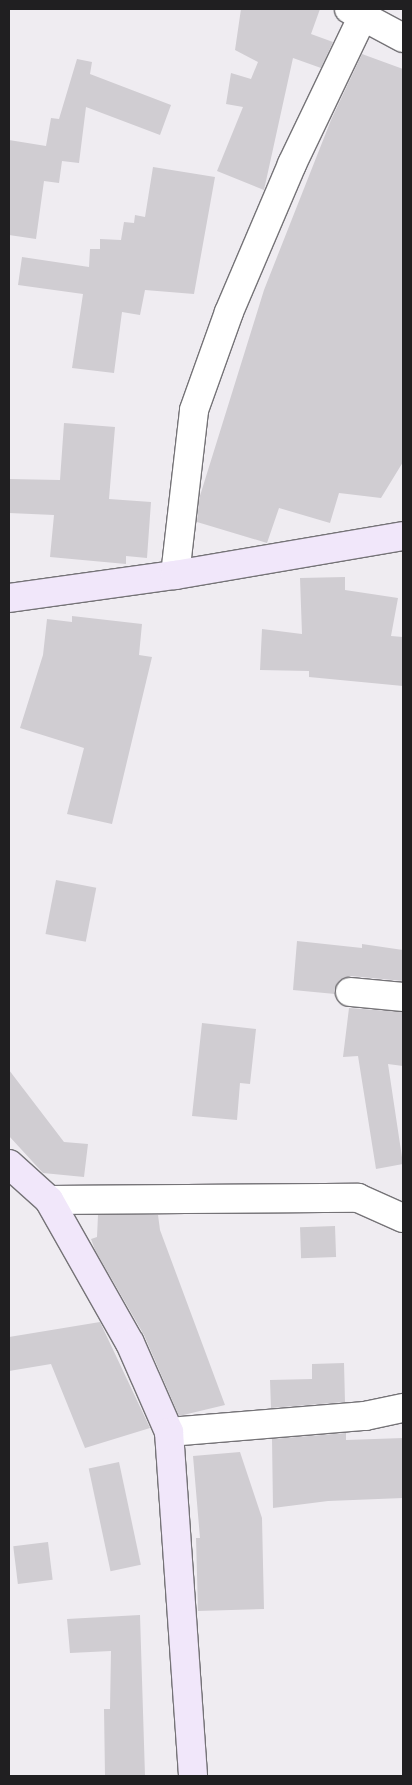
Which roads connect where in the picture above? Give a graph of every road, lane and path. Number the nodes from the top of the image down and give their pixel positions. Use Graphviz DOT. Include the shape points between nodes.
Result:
graph roads {
  1 [pos="356,12"];
  2 [pos="403,38"];
  3 [pos="403,536"];
  4 [pos="175,575"];
  5 [pos="9,598"];
  6 [pos="350,992"];
  7 [pos="403,997"];
  8 [pos="9,1164"];
  9 [pos="49,1200"];
  10 [pos="403,1218"];
  11 [pos="403,1408"];
  12 [pos="169,1432"];
  13 [pos="193,1776"];
  1 -- 2 [label="street"];
  1 -- 4 [label="street" via="229,312 194,410"];
  3 -- 4 [label="street"];
  4 -- 5 [label="street"];
  6 -- 7 [label="street"];
  8 -- 9 [label="street"];
  9 -- 10 [label="street" via="358,1198"];
  9 -- 12 [label="street" via="130,1343"];
  11 -- 12 [label="street" via="365,1416"];
  12 -- 13 [label="street"];
}
